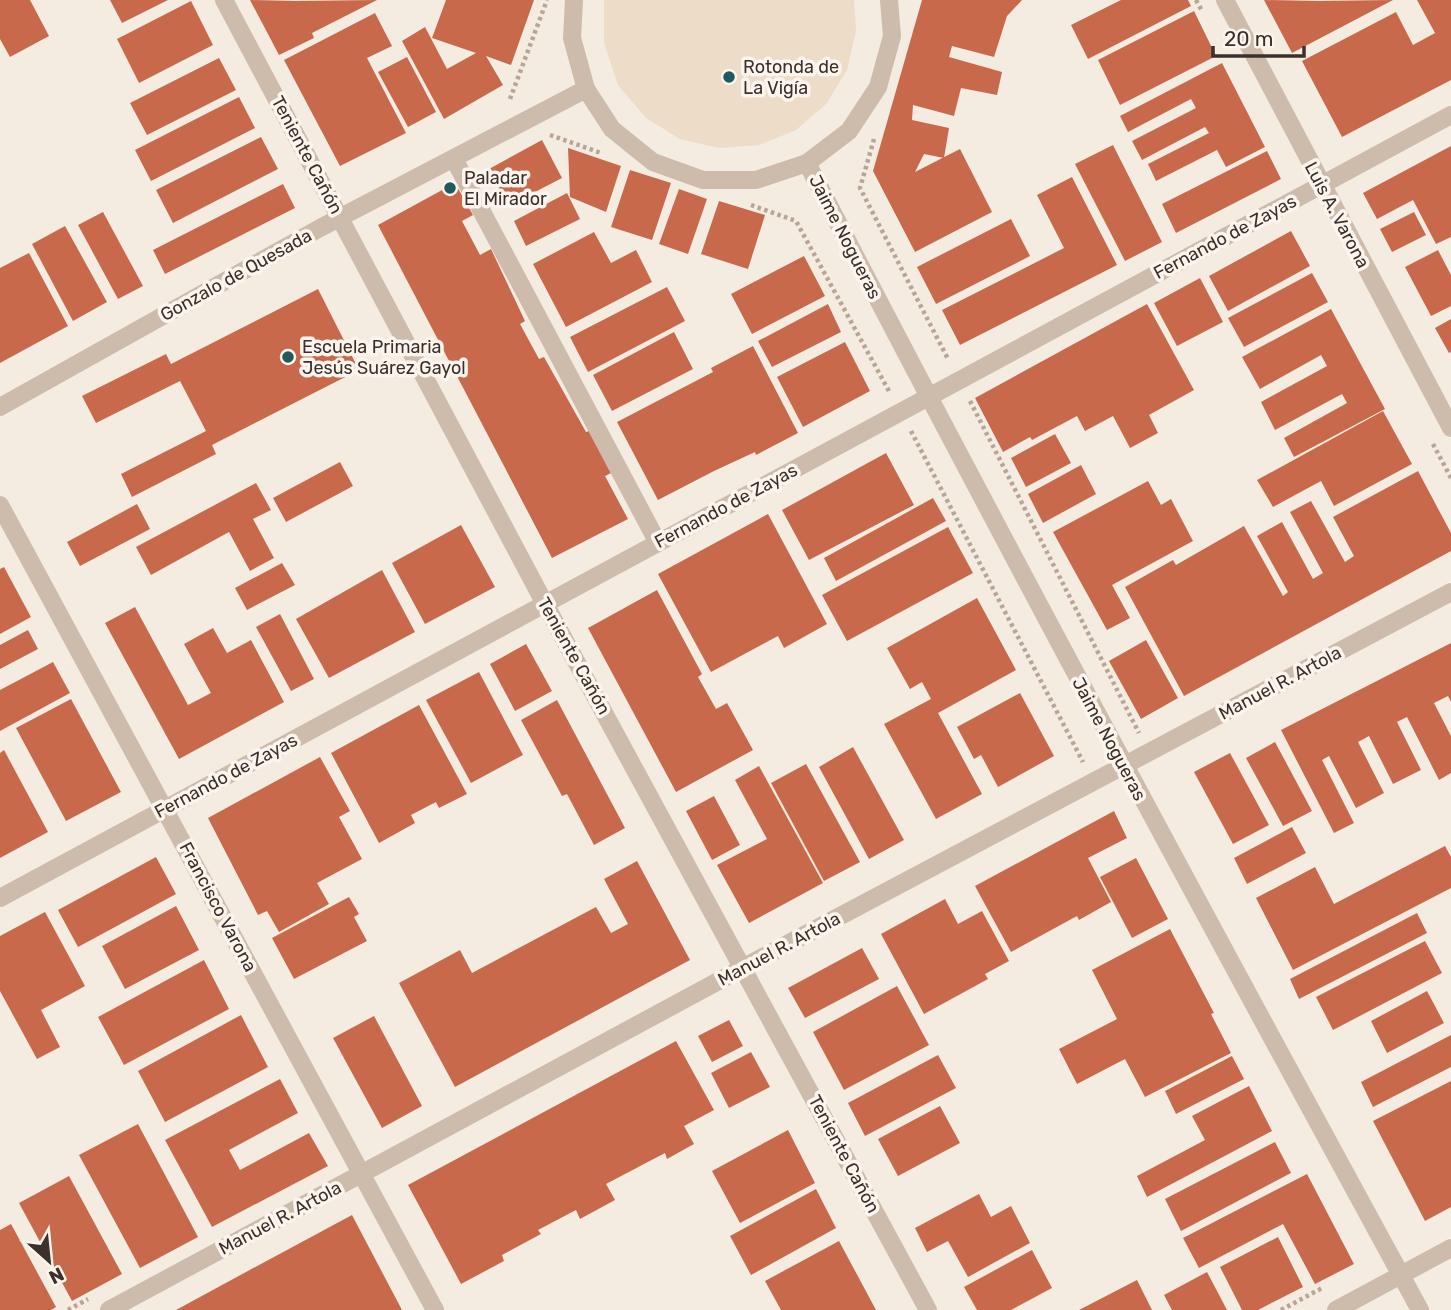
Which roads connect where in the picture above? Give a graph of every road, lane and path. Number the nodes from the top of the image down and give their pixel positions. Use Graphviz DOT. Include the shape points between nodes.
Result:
graph roads {
  1 [pos="224,0"];
  2 [pos="547,0"];
  3 [pos="574,0"];
  4 [pos="889,0"];
  5 [pos="1224,0"];
  6 [pos="586,89"];
  7 [pos="500,105"];
  8 [pos="1451,115"];
  9 [pos="543,133"];
  10 [pos="606,155"];
  11 [pos="454,159"];
  12 [pos="807,163"];
  13 [pos="1321,185"];
  14 [pos="745,203"];
  15 [pos="341,217"];
  16 [pos="928,398"];
  17 [pos="0,407"];
  18 [pos="900,412"];
  19 [pos="1451,428"];
  20 [pos="0,505"];
  21 [pos="658,543"];
  22 [pos="1451,592"];
  23 [pos="545,604"];
  24 [pos="1083,763"];
  25 [pos="1123,766"];
  26 [pos="164,809"];
  27 [pos="0,898"];
  28 [pos="744,968"];
  29 [pos="362,1175"];
  30 [pos="1451,1248"];
  31 [pos="1401,1275"];
  32 [pos="109,1310"];
  33 [pos="435,1310"];
  34 [pos="928,1310"];
  35 [pos="1336,1310"];
  36 [pos="1420,1310"];
  1 -- 15 [label="street, Teniente Cañón"];
  2 -- 7 [label="path" via="512,98"];
  3 -- 6 [label="street" via="572,38"];
  4 -- 12 [label="street" via="892,36 878,87 849,131"];
  5 -- 13 [label="street, Luis A. Varona"];
  6 -- 11 [label="street, Gonzalo de Quesada"];
  6 -- 12 [label="street" via="612,129 653,162 703,180 756,180"];
  8 -- 13 [label="street, Fernando de Zayas"];
  9 -- 10 [label="path"];
  11 -- 15 [label="street, Gonzalo de Quesada"];
  11 -- 21 [label="street"];
  12 -- 16 [label="street, Jaime Nogueras"];
  13 -- 16 [label="street, Fernando de Zayas"];
  13 -- 19 [label="street, Luis A. Varona"];
  14 -- 18 [label="path" via="796,221"];
  15 -- 17 [label="street, Gonzalo de Quesada"];
  15 -- 23 [label="street, Teniente Cañón"];
  16 -- 18 [label="street, Fernando de Zayas"];
  16 -- 25 [label="street, Jaime Nogueras"];
  18 -- 21 [label="street, Fernando de Zayas"];
  18 -- 24 [label="path"];
  20 -- 26 [label="street, Francisco Varona"];
  21 -- 23 [label="street, Fernando de Zayas"];
  22 -- 25 [label="street, Manuel R. Artola"];
  23 -- 26 [label="street, Fernando de Zayas"];
  23 -- 28 [label="street, Teniente Cañón"];
  25 -- 28 [label="street, Manuel R. Artola"];
  25 -- 31 [label="street, Jaime Nogueras"];
  26 -- 27 [label="street, Fernando de Zayas"];
  26 -- 29 [label="street, Francisco Varona"];
  28 -- 29 [label="street, Manuel R. Artola"];
  28 -- 34 [label="street, Teniente Cañón"];
  29 -- 32 [label="street, Manuel R. Artola"];
  29 -- 33 [label="street, Francisco Varona"];
  30 -- 31 [label="street"];
  31 -- 35 [label="street"];
  31 -- 36 [label="street, Jaime Nogueras"];
}
